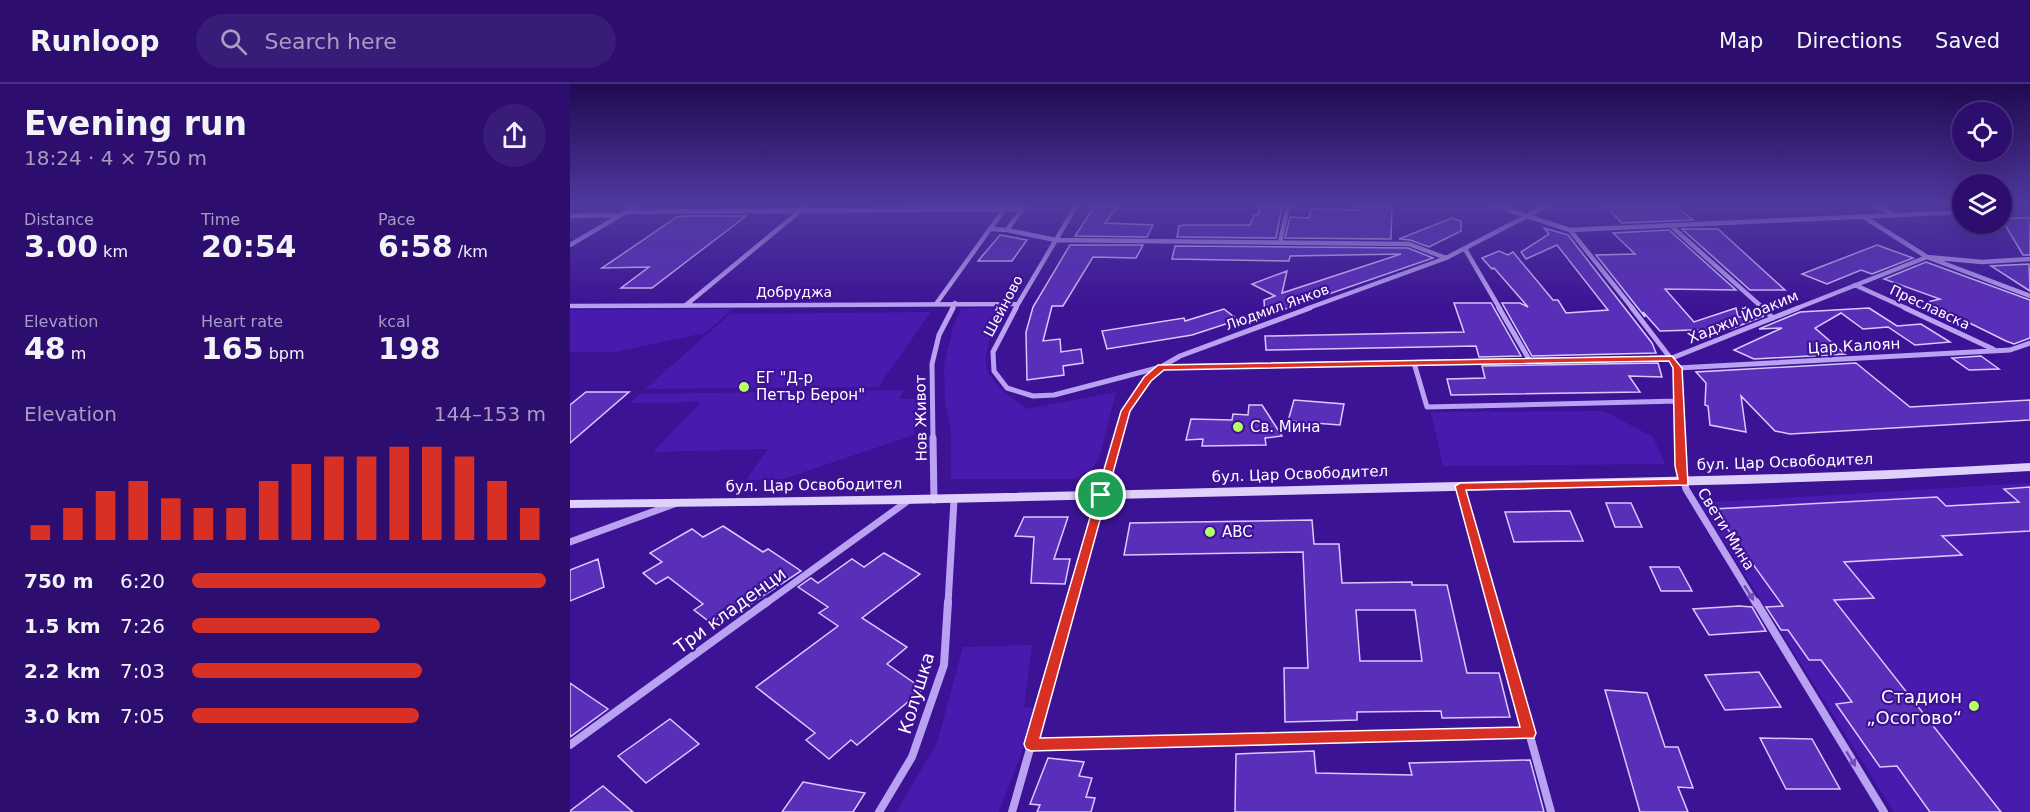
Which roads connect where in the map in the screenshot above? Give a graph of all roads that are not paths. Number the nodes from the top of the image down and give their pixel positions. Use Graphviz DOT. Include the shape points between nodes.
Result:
graph roads {
  1 [pos="765,240"];
  2 [pos="982,240"];
  3 [pos="1056,240"];
  4 [pos="1483,240"];
  5 [pos="1578,240"];
  6 [pos="1686,240"];
  7 [pos="1900,240"];
  8 [pos="1280,242"];
  9 [pos="1465,249"];
  10 [pos="1927,257"];
  11 [pos="1446,258"];
  12 [pos="2030,259"];
  13 [pos="1855,285"];
  14 [pos="2030,296"];
  15 [pos="955,303"];
  16 [pos="936,304"];
  17 [pos="1018,304"];
  18 [pos="686,305"];
  19 [pos="570,306"];
  20 [pos="1773,318"];
  21 [pos="2030,344"];
  22 [pos="1996,351"];
  23 [pos="1672,358"];
  24 [pos="1530,362"];
  25 [pos="1414,363"];
  26 [pos="1161,367"];
  27 [pos="1678,368"];
  28 [pos="1007,388"];
  29 [pos="1678,401"];
  30 [pos="2030,467"];
  31 [pos="1460,486"];
  32 [pos="1685,486"];
  33 [pos="1101,495"];
  34 [pos="909,500"];
  35 [pos="934,500"];
  36 [pos="954,500"];
  37 [pos="570,504"];
  38 [pos="674,504"];
  39 [pos="570,542"];
  40 [pos="1529,733"];
  41 [pos="1031,744"];
  42 [pos="570,745"];
  43 [pos="879,812"];
  44 [pos="1012,812"];
  45 [pos="1551,812"];
  46 [pos="1884,812"];
  1 -- 18 [label="street"];
  2 -- 16 [label="street"];
  3 -- 8 [label="street"];
  3 -- 17 [label="street, Шейново"];
  4 -- 9 [label="street, Людмил Янков"];
  5 -- 23 [label="street"];
  6 -- 20 [label="street"];
  7 -- 10 [label="street"];
  8 -- 11 [label="street" via="1409,244"];
  9 -- 11 [label="street, Людмил Янков"];
  9 -- 24 [label="street"];
  10 -- 12 [label="street" via="1982,262"];
  10 -- 13 [label="street, Хаджи Йоаким"];
  10 -- 14 [label="street"];
  11 -- 26 [label="street, Людмил Янков" via="1180,356"];
  13 -- 20 [label="street, Хаджи Йоаким"];
  13 -- 22 [label="street, Преславска"];
  15 -- 16 [label="street, Добруджа"];
  15 -- 17 [label="street, Добруджа"];
  15 -- 35 [label="street, Нов Живот" via="939,335 932,364"];
  16 -- 18 [label="street, Добруджа"];
  17 -- 28 [label="street, Шейново" via="993,352 994,371"];
  18 -- 19 [label="street, Добруджа"];
  20 -- 23 [label="street, Хаджи Йоаким"];
  21 -- 22 [label="street, Цар Калоян"];
  22 -- 27 [label="street, Цар Калоян"];
  23 -- 24 [label="street, Хаджи Йоаким"];
  23 -- 27 [label="street"];
  24 -- 25 [label="street, Хаджи Йоаким"];
  25 -- 26 [label="street, Хаджи Йоаким"];
  25 -- 29 [label="street" via="1427,407"];
  26 -- 28 [label="street, Людмил Янков" via="1054,395 1033,396"];
  26 -- 33 [label="street" via="1147,379 1126,411"];
  27 -- 29 [label="street, Свети Мина"];
  29 -- 32 [label="street, Свети Мина" via="1680,466"];
  30 -- 32 [label="main road, бул. Цар Освободител"];
  31 -- 32 [label="main road, бул. Цар Освободител"];
  31 -- 33 [label="main road, бул. Цар Освободител"];
  31 -- 40 [label="street"];
  32 -- 46 [label="street, Свети Мина, one-way"];
  33 -- 36 [label="main road, бул. Цар Освободител"];
  33 -- 41 [label="street"];
  34 -- 35 [label="main road, бул. Цар Освободител"];
  34 -- 38 [label="main road, бул. Цар Освободител"];
  34 -- 42 [label="street, Три кладенци"];
  35 -- 36 [label="main road, бул. Цар Освободител"];
  36 -- 43 [label="street, Колушка" via="944,665 912,757"];
  37 -- 38 [label="main road, бул. Цар Освободител"];
  38 -- 39 [label="street"];
  40 -- 41 [label="street"];
  40 -- 45 [label="street"];
  41 -- 44 [label="street"];
}
